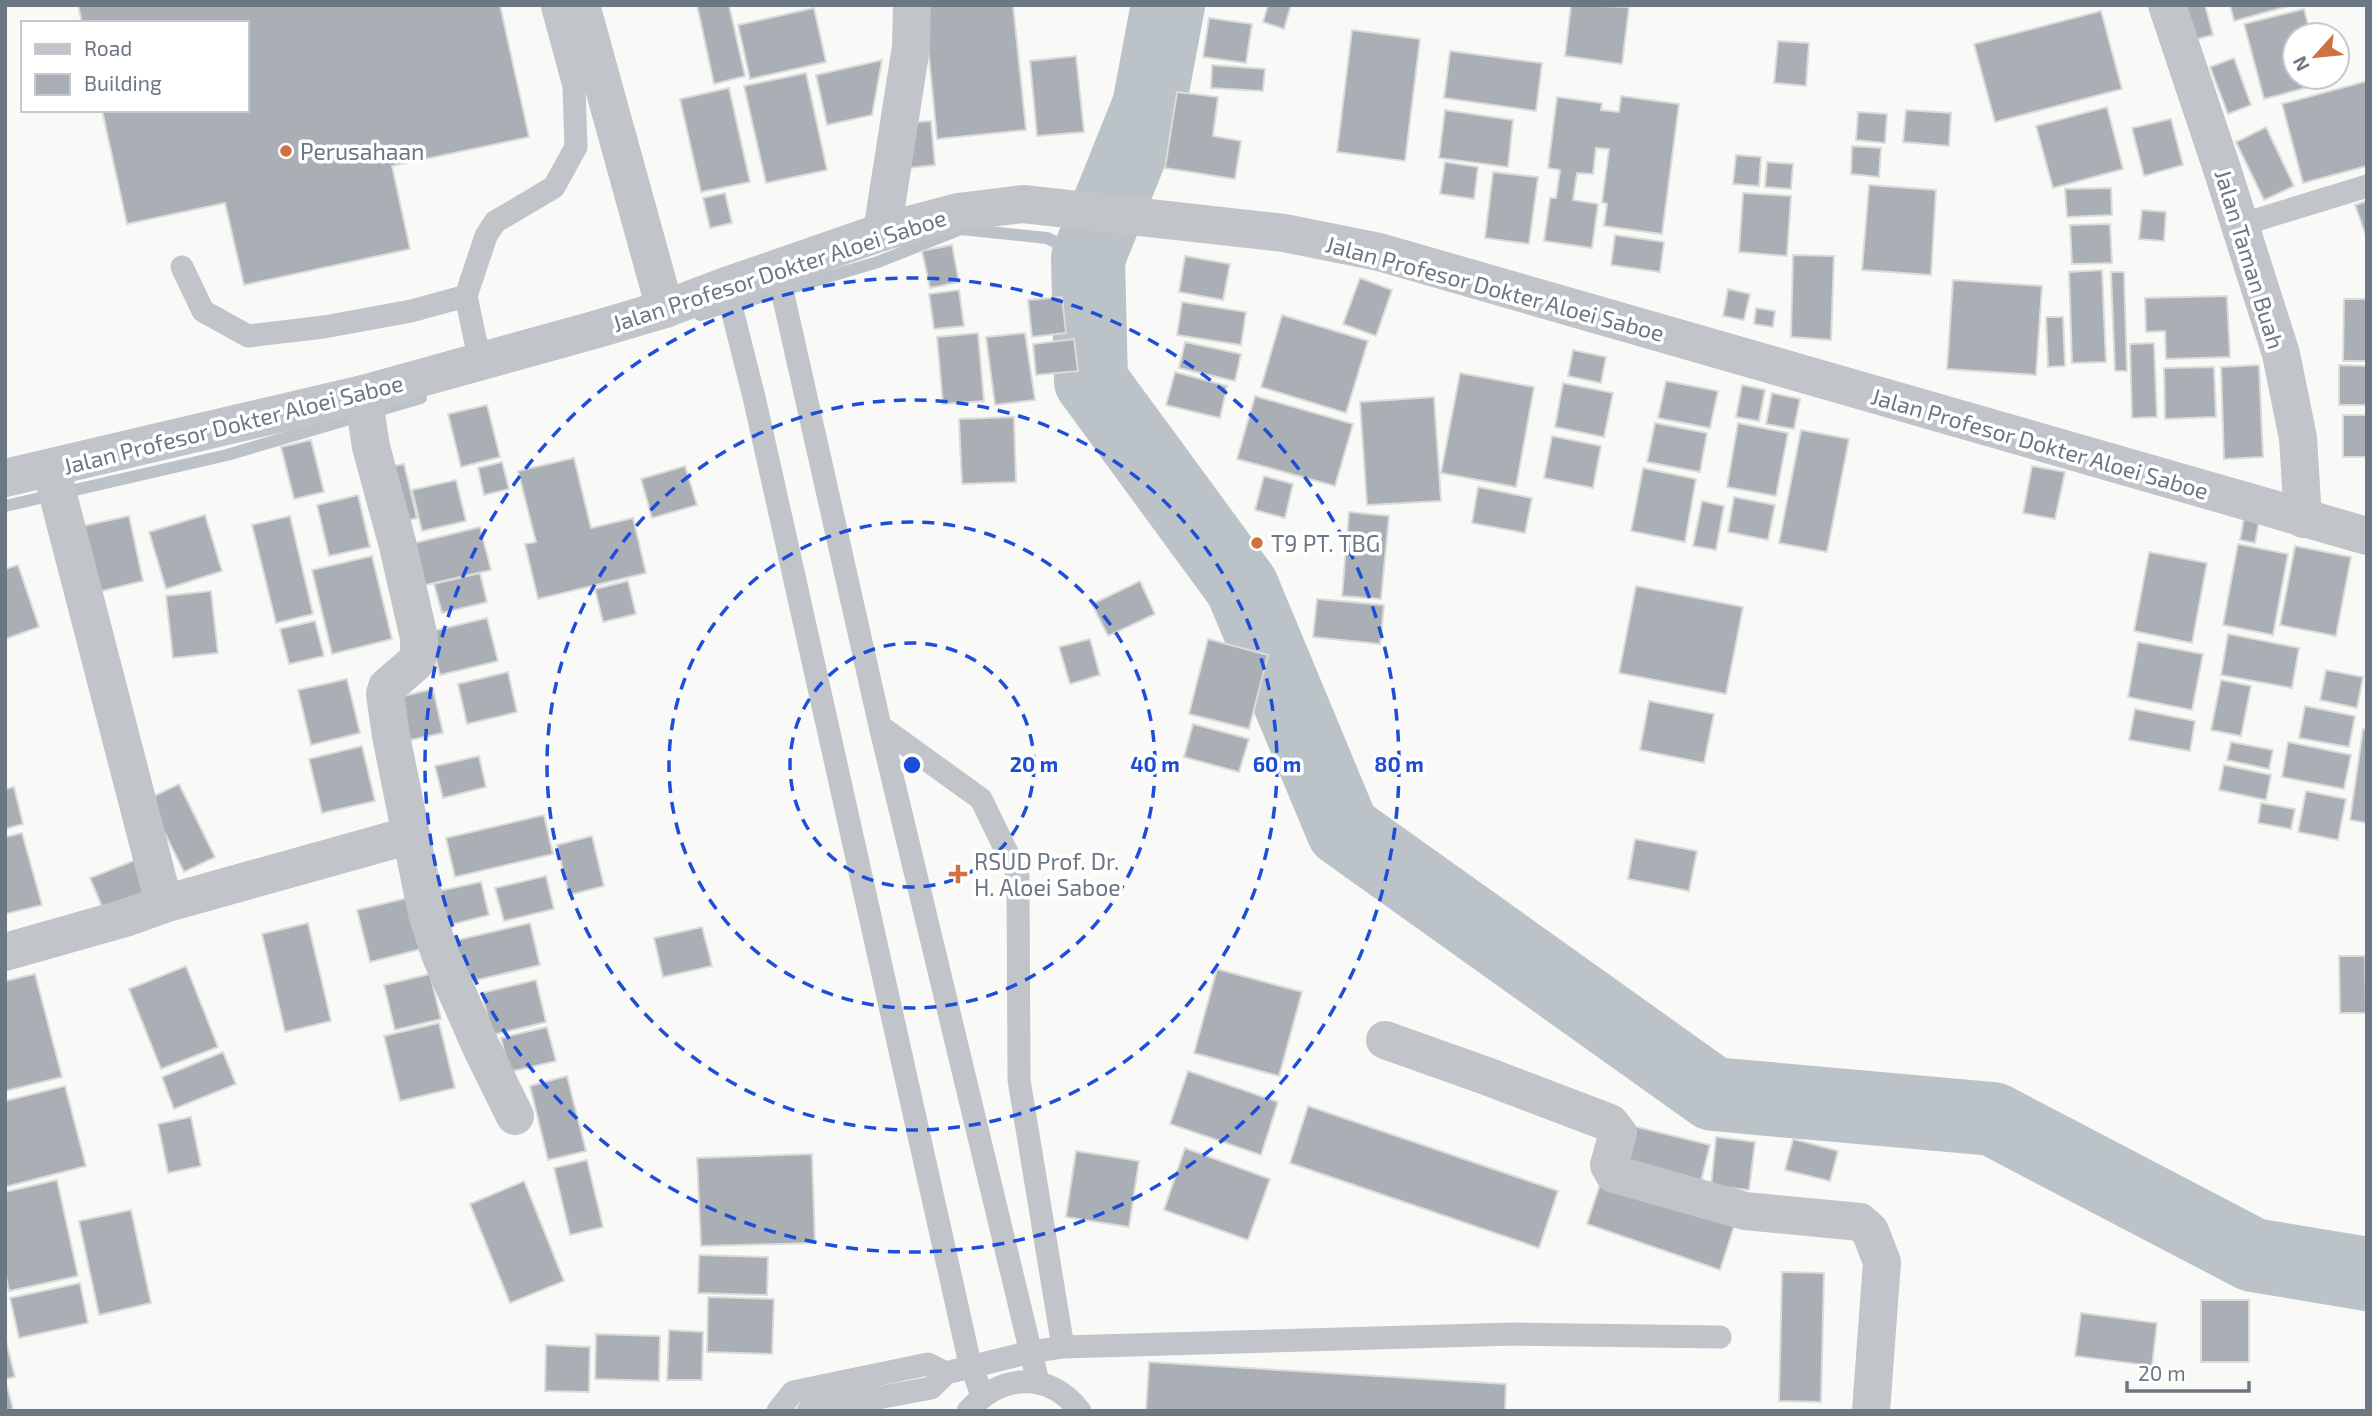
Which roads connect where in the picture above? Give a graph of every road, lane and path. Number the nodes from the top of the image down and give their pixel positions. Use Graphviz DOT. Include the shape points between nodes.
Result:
graph roads {
  1 [pos="552,5"];
  2 [pos="581,5"];
  3 [pos="912,5"];
  4 [pos="2167,5"];
  5 [pos="2367,186"];
  6 [pos="2240,225"];
  7 [pos="882,232"];
  8 [pos="182,267"];
  9 [pos="777,268"];
  10 [pos="726,286"];
  11 [pos="466,296"];
  12 [pos="665,309"];
  13 [pos="480,362"];
  14 [pos="363,394"];
  15 [pos="5,478"];
  16 [pos="56,489"];
  17 [pos="2303,519"];
  18 [pos="2367,536"];
  19 [pos="880,726"];
  20 [pos="411,835"];
  21 [pos="164,904"];
  22 [pos="5,952"];
  23 [pos="1385,1040"];
  24 [pos="515,1116"];
  25 [pos="1720,1337"];
  26 [pos="1063,1347"];
  27 [pos="1031,1352"];
  28 [pos="973,1367"];
  29 [pos="946,1373"];
  30 [pos="1038,1382"];
  31 [pos="975,1403"];
  32 [pos="778,1411"];
  33 [pos="808,1411"];
  34 [pos="1080,1411"];
  35 [pos="1871,1411"];
  1 -- 11 [label="lane" via="574,86 576,147 554,187 495,222"];
  2 -- 12 [label="street"];
  3 -- 7 [label="street" via="911,47"];
  4 -- 6 [label="street, Jalan Taman Buah"];
  5 -- 6 [label="lane"];
  6 -- 17 [label="street, Jalan Taman Buah" via="2281,354 2298,438"];
  7 -- 9 [label="street, Jalan Profesor Dokter Aloei Saboe"];
  7 -- 17 [label="street, Jalan Profesor Dokter Aloei Saboe" via="958,212 1023,204 1284,233 1379,252"];
  8 -- 11 [label="lane" via="203,311 248,336 324,327"];
  9 -- 10 [label="street, Jalan Profesor Dokter Aloei Saboe"];
  9 -- 19 [label="lane"];
  10 -- 12 [label="street, Jalan Profesor Dokter Aloei Saboe"];
  10 -- 28 [label="lane"];
  11 -- 13 [label="lane"];
  12 -- 13 [label="street, Jalan Profesor Dokter Aloei Saboe"];
  13 -- 14 [label="street, Jalan Profesor Dokter Aloei Saboe"];
  14 -- 16 [label="street, Jalan Profesor Dokter Aloei Saboe"];
  14 -- 20 [label="street" via="370,447 419,638 416,662 384,694"];
  15 -- 16 [label="street, Jalan Profesor Dokter Aloei Saboe"];
  16 -- 21 [label="street"];
  17 -- 18 [label="street, Jalan Profesor Dokter Aloei Saboe"];
  19 -- 26 [label="lane" via="981,799 1018,875 1019,1080"];
  19 -- 27 [label="lane"];
  20 -- 21 [label="street"];
  20 -- 24 [label="street" via="440,954"];
  21 -- 22 [label="street"];
  23 -- 35 [label="street" via="1610,1124 1618,1133 1609,1165 1614,1174 1745,1211 1860,1222 1870,1231 1882,1262"];
  25 -- 26 [label="lane" via="1515,1334"];
  26 -- 27 [label="lane"];
  27 -- 28 [label="lane"];
  27 -- 30 [label="lane"];
  28 -- 29 [label="lane"];
  28 -- 31 [label="lane"];
  29 -- 32 [label="lane" via="929,1364 793,1392"];
  29 -- 33 [label="lane" via="932,1388"];
  30 -- 31 [label="lane" via="999,1386"];
  30 -- 34 [label="lane" via="1056,1389"];
}
